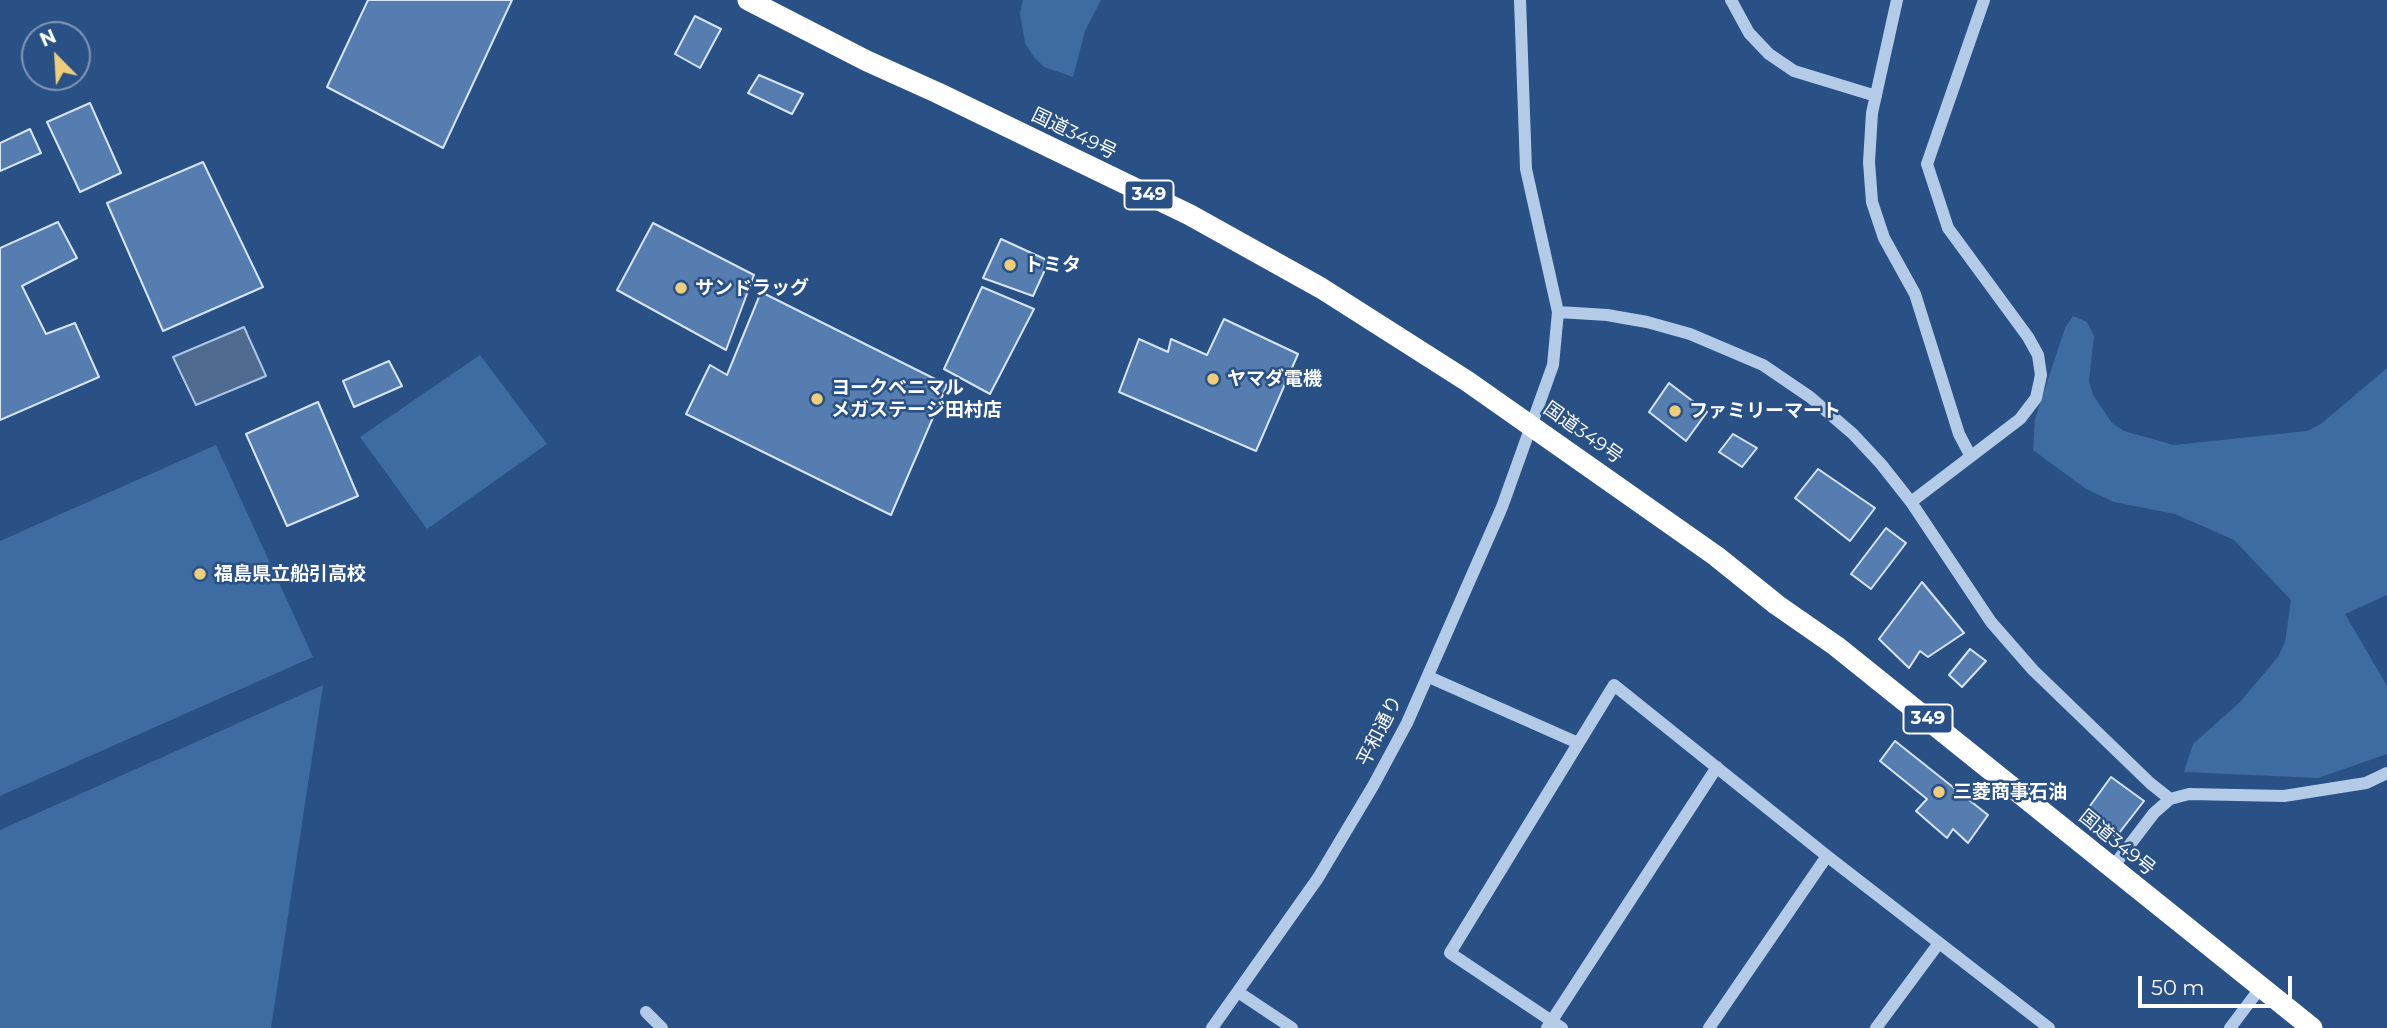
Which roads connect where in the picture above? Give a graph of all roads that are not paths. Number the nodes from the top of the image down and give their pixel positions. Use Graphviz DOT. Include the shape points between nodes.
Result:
graph roads {
  1 [pos="748,0"];
  2 [pos="1520,0"];
  3 [pos="1731,0"];
  4 [pos="1897,0"];
  5 [pos="1984,0"];
  6 [pos="1876,96"];
  7 [pos="1558,312"];
  8 [pos="1532,425"];
  9 [pos="1970,455"];
  10 [pos="1911,502"];
  11 [pos="1429,677"];
  12 [pos="1578,743"];
  13 [pos="1717,767"];
  14 [pos="2387,773"];
  15 [pos="2170,799"];
  16 [pos="1828,856"];
  17 [pos="2112,868"];
  18 [pos="1940,943"];
  19 [pos="2261,987"];
  20 [pos="1238,992"];
  21 [pos="646,1012"];
  22 [pos="1554,1026"];
  23 [pos="662,1028"];
  24 [pos="1212,1028"];
  25 [pos="1292,1028"];
  26 [pos="1709,1028"];
  27 [pos="1877,1028"];
  28 [pos="2049,1028"];
  29 [pos="2230,1028"];
  30 [pos="2312,1028"];
  1 -- 8 [label="highway, 国道349号 / 349" via="1190,215 1321,288"];
  2 -- 7 [label="street, 平和通り" via="1526,169"];
  3 -- 6 [label="street" via="1749,33 1794,71"];
  4 -- 6 [label="street"];
  5 -- 9 [label="street" via="1927,164 1948,228 2028,337 2038,355 2041,375 2036,398 2020,419"];
  6 -- 9 [label="street" via="1869,162 1872,202 1884,238 1915,294 1959,434"];
  7 -- 8 [label="street, 平和通り" via="1553,365"];
  7 -- 10 [label="street" via="1647,322 1690,334 1763,365 1853,434"];
  8 -- 11 [label="street, 平和通り"];
  8 -- 17 [label="highway, 国道349号 / 349" via="1717,555"];
  9 -- 10 [label="street"];
  10 -- 15 [label="street" via="1991,622 2033,670"];
  11 -- 12 [label="street"];
  11 -- 20 [label="street, 平和通り" via="1373,786 1318,878"];
  12 -- 13 [label="street" via="1614,684"];
  12 -- 22 [label="street" via="1450,953"];
  13 -- 16 [label="street"];
  13 -- 22 [label="street"];
  14 -- 15 [label="street" via="2366,783 2284,796 2189,794"];
  15 -- 17 [label="street"];
  16 -- 18 [label="street"];
  16 -- 26 [label="street"];
  17 -- 19 [label="highway, 国道349号 / 349"];
  18 -- 27 [label="street"];
  18 -- 28 [label="street"];
  19 -- 29 [label="street"];
  19 -- 30 [label="highway, 国道349号 / 349"];
  20 -- 24 [label="street, 平和通り"];
  20 -- 25 [label="street"];
  21 -- 23 [label="street"];
}
